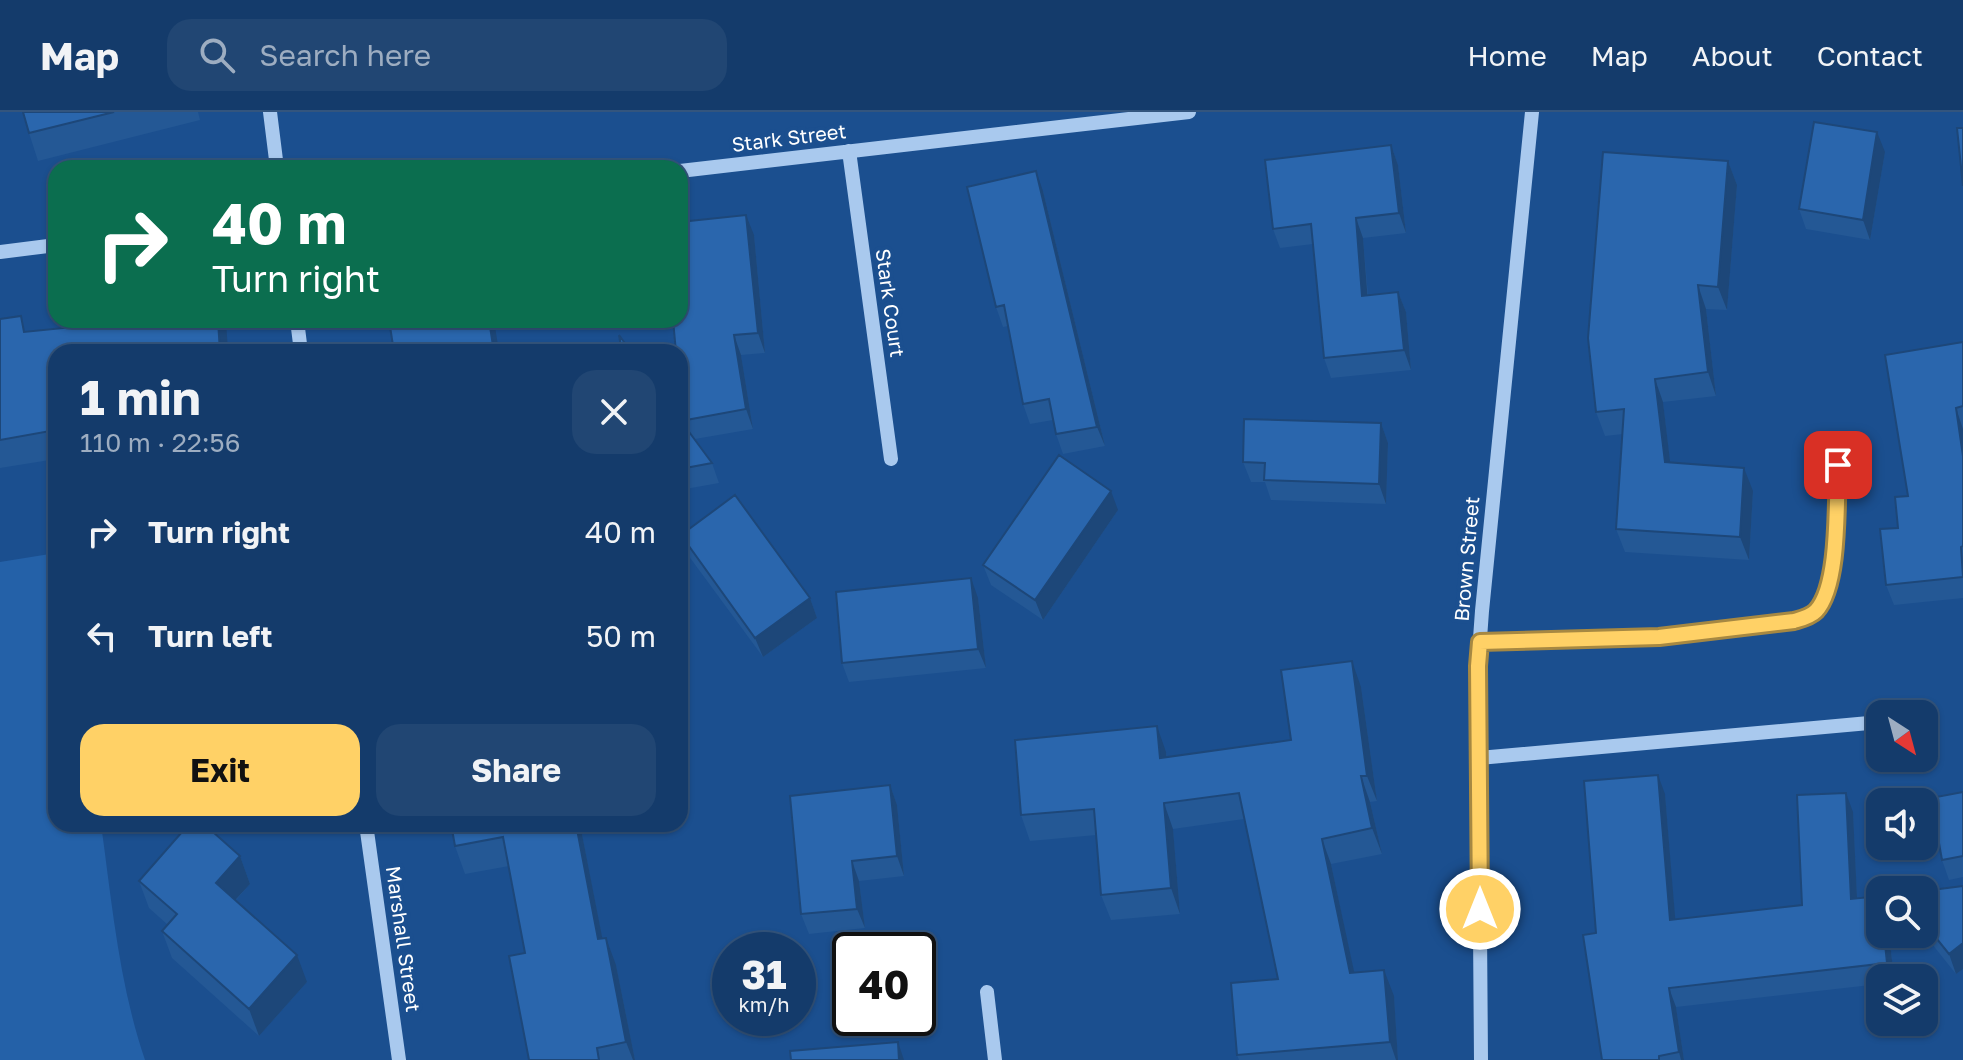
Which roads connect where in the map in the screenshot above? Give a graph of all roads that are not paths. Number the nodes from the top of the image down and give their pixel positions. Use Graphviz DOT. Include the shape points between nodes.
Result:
graph roads {
  1 [pos="270,112"];
  2 [pos="1189,112"];
  3 [pos="1532,112"];
  4 [pos="849,151"];
  5 [pos="276,160"];
  6 [pos="688,170"];
  7 [pos="48,246"];
  8 [pos="0,252"];
  9 [pos="891,459"];
  10 [pos="1838,465"];
  11 [pos="1480,642"];
  12 [pos="1866,723"];
  13 [pos="1479,758"];
  14 [pos="367,832"];
  15 [pos="987,992"];
  16 [pos="399,1060"];
  17 [pos="995,1060"];
  18 [pos="1481,1060"];
  1 -- 5 [label="street"];
  2 -- 4 [label="street, Stark Street"];
  3 -- 11 [label="street, Brown Street"];
  4 -- 6 [label="street, Stark Street"];
  4 -- 9 [label="street, Stark Court"];
  7 -- 8 [label="street"];
  10 -- 11 [label="street" via="1834,553 1826,597 1814,614 1659,637"];
  11 -- 13 [label="street, Brown Street"];
  12 -- 13 [label="street"];
  13 -- 18 [label="street, Brown Street"];
  14 -- 16 [label="street, Marshall Street"];
  15 -- 17 [label="street"];
}
